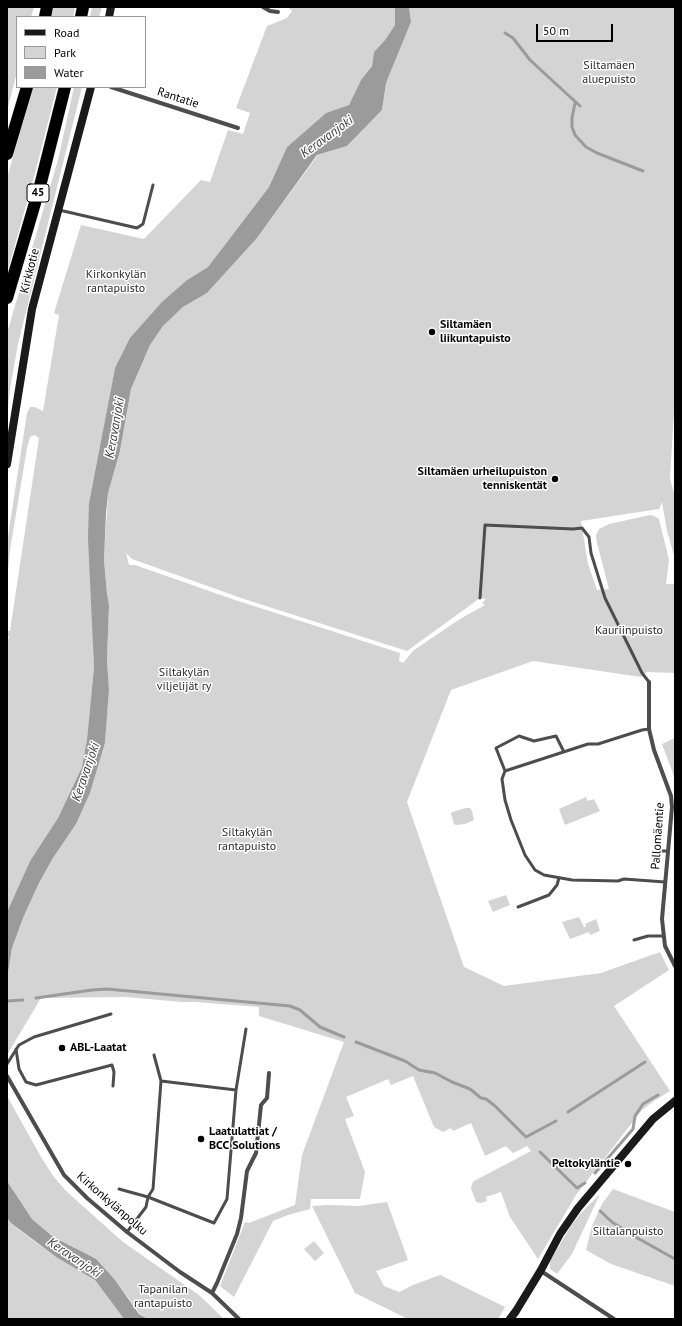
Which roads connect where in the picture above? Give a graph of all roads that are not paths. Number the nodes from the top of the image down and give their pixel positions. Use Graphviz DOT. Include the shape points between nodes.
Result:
graph roads {
  1 [pos="263,7"];
  2 [pos="278,12"];
  3 [pos="27,88"];
  4 [pos="65,88"];
  5 [pos="91,88"];
  6 [pos="114,88"];
  7 [pos="238,128"];
  8 [pos="7,154"];
  9 [pos="153,185"];
  10 [pos="58,209"];
  11 [pos="7,298"];
  12 [pos="7,464"];
  13 [pos="480,598"];
  14 [pos="649,682"];
  15 [pos="649,730"];
  16 [pos="564,752"];
  17 [pos="505,771"];
  18 [pos="673,828"];
  19 [pos="659,850"];
  20 [pos="668,851"];
  21 [pos="559,878"];
  22 [pos="665,882"];
  23 [pos="518,907"];
  24 [pos="663,936"];
  25 [pos="634,940"];
  26 [pos="675,966"];
  27 [pos="111,1014"];
  28 [pos="246,1029"];
  29 [pos="16,1049"];
  30 [pos="154,1055"];
  31 [pos="7,1064"];
  32 [pos="269,1073"];
  33 [pos="7,1076"];
  34 [pos="161,1081"];
  35 [pos="113,1086"];
  36 [pos="236,1090"];
  37 [pos="675,1101"];
  38 [pos="120,1189"];
  39 [pos="148,1197"];
  40 [pos="127,1232"];
  41 [pos="541,1270"];
  42 [pos="212,1293"];
  43 [pos="239,1319"];
  44 [pos="510,1319"];
  45 [pos="614,1319"];
  1 -- 2 [label="street"];
  3 -- 8 [label="highway"];
  4 -- 11 [label="highway, 45" via="40,186"];
  5 -- 10 [label="street, Kirkkotie"];
  6 -- 7 [label="street, Rantatie"];
  9 -- 10 [label="lane" via="143,224 137,228"];
  10 -- 12 [label="street, Kirkkotie" via="32,308"];
  13 -- 14 [label="lane, Pallomäentie" via="485,525 582,528 589,537 591,553 605,598 642,673"];
  14 -- 15 [label="street, Pallomäentie"];
  15 -- 16 [label="lane"];
  15 -- 18 [label="street, Pallomäentie" via="671,796"];
  16 -- 17 [label="lane"];
  16 -- 17 [label="lane" via="556,736 534,741 519,736 496,748"];
  17 -- 21 [label="lane" via="502,779 505,800 526,855 535,870"];
  18 -- 20 [label="street, Pallomäentie"];
  19 -- 20 [label="lane"];
  20 -- 22 [label="street, Pallomäentie"];
  21 -- 22 [label="lane"];
  21 -- 23 [label="lane" via="549,895"];
  22 -- 24 [label="street, Pallomäentie"];
  24 -- 25 [label="lane" via="648,936"];
  24 -- 26 [label="street, Pallomäentie"];
  27 -- 29 [label="lane" via="34,1036"];
  28 -- 36 [label="lane"];
  29 -- 31 [label="lane"];
  29 -- 35 [label="lane" via="19,1069 26,1082 36,1085 112,1065"];
  30 -- 34 [label="lane"];
  32 -- 42 [label="street" via="267,1098 261,1105 256,1153 247,1171 237,1234"];
  33 -- 40 [label="street, Kirkonkylänpolku" via="64,1175"];
  34 -- 36 [label="lane"];
  34 -- 39 [label="lane" via="153,1189"];
  36 -- 39 [label="lane" via="227,1199 214,1223"];
  37 -- 41 [label="street" via="654,1119 578,1208 560,1234"];
  38 -- 39 [label="lane"];
  39 -- 40 [label="lane" via="146,1208"];
  40 -- 42 [label="street, Kirkonkylänpolku"];
  41 -- 44 [label="street"];
  41 -- 45 [label="street"];
  42 -- 43 [label="street, Kirkonkylänpolku"];
}
